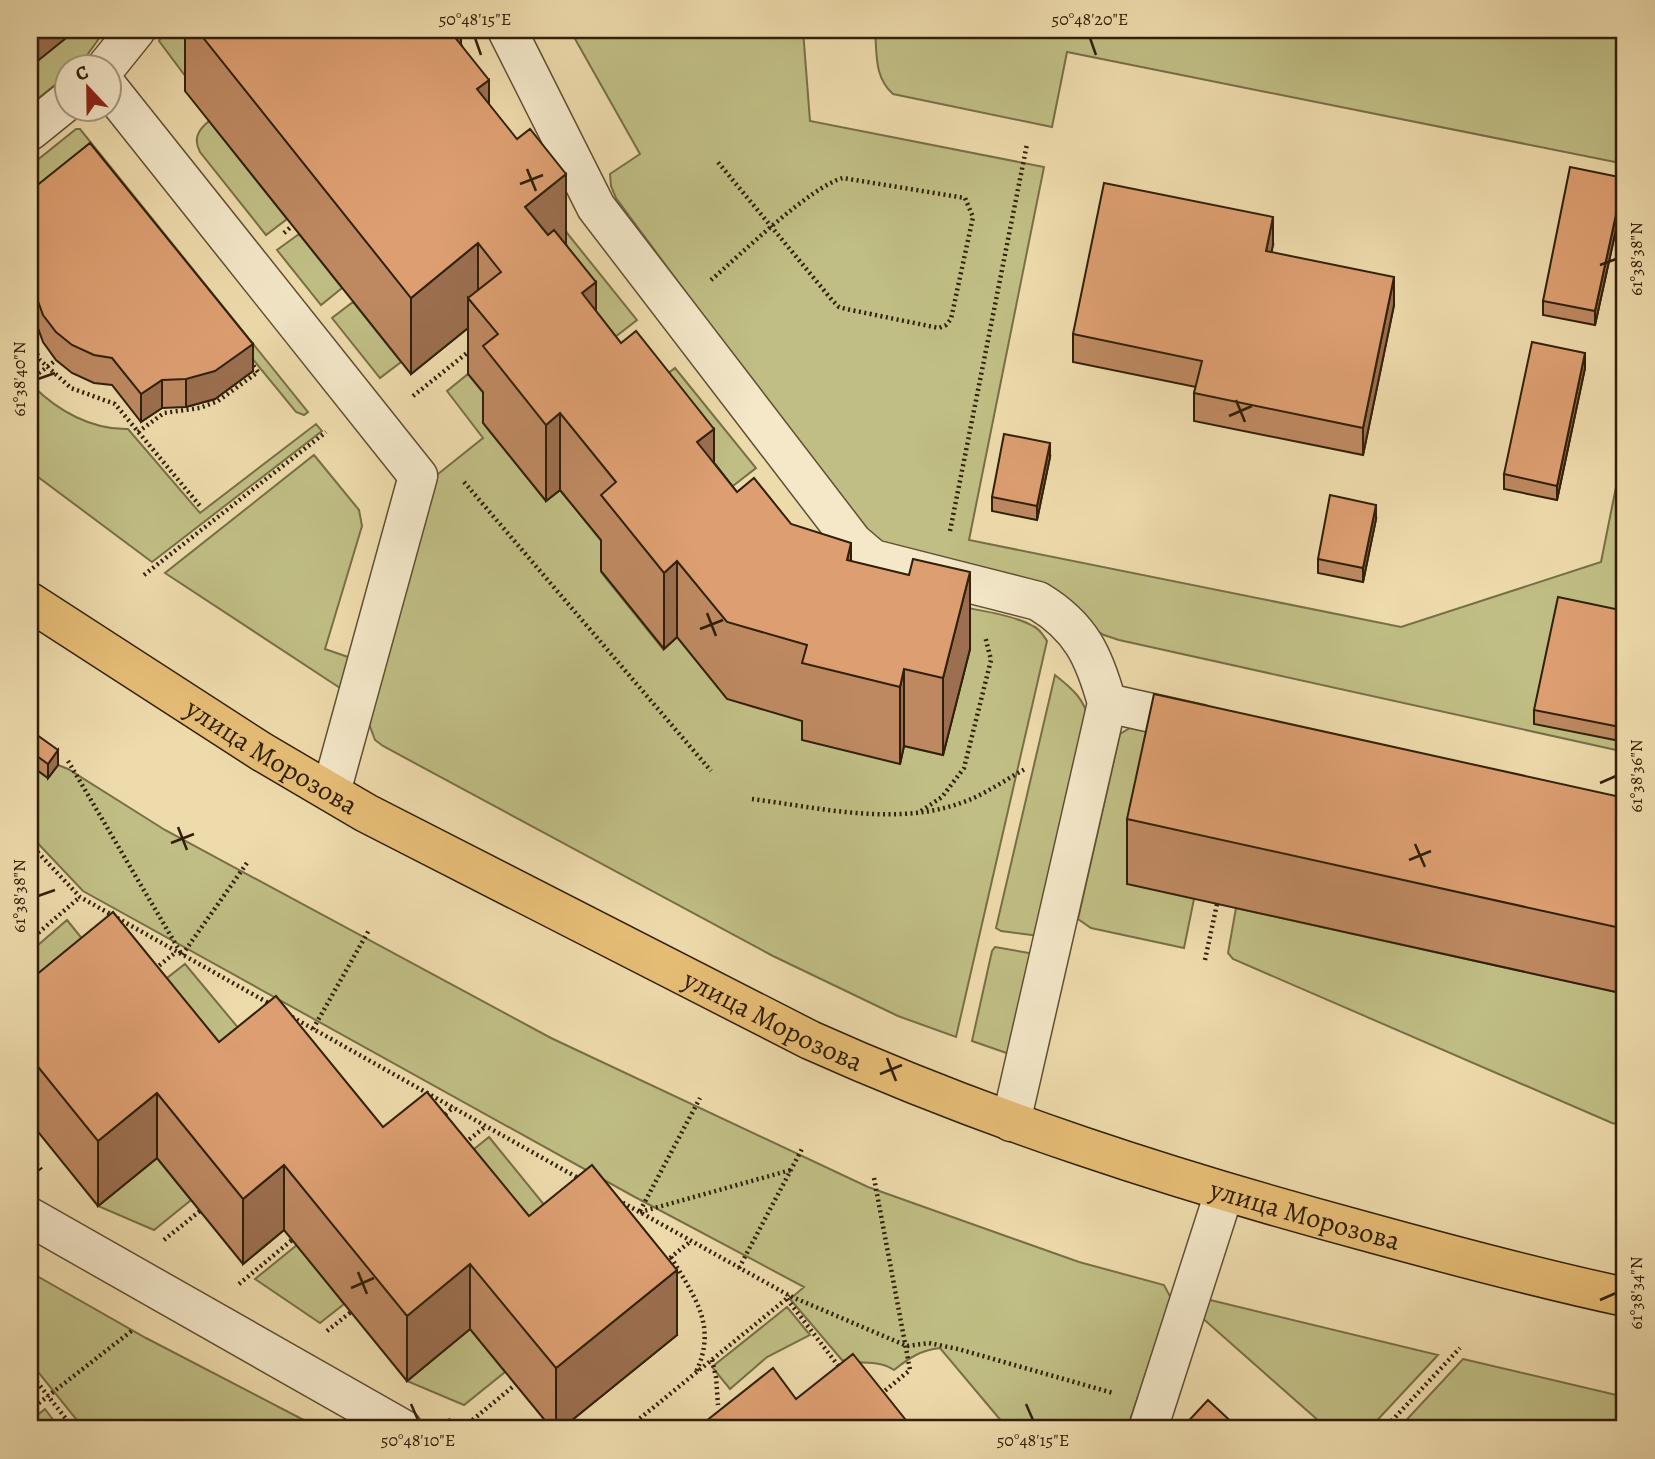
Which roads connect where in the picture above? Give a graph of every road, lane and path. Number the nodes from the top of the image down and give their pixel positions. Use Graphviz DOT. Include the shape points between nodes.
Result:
graph roads {
  1 [pos="136,30"];
  2 [pos="507,30"];
  3 [pos="118,52"];
  4 [pos="122,105"];
  5 [pos="52,113"];
  6 [pos="30,131"];
  7 [pos="1027,144"];
  8 [pos="717,162"];
  9 [pos="771,229"];
  10 [pos="676,310"];
  11 [pos="30,339"];
  12 [pos="480,343"];
  13 [pos="241,351"];
  14 [pos="56,360"];
  15 [pos="46,367"];
  16 [pos="30,380"];
  17 [pos="369,415"];
  18 [pos="138,432"];
  19 [pos="418,476"];
  20 [pos="200,506"];
  21 [pos="144,575"];
  22 [pos="942,576"];
  23 [pos="30,601"];
  24 [pos="981,625"];
  25 [pos="1107,703"];
  26 [pos="1229,730"];
  27 [pos="68,761"];
  28 [pos="1025,769"];
  29 [pos="711,771"];
  30 [pos="331,792"];
  31 [pos="752,799"];
  32 [pos="917,813"];
  33 [pos="30,844"];
  34 [pos="247,863"];
  35 [pos="80,897"];
  36 [pos="1217,904"];
  37 [pos="369,930"];
  38 [pos="30,940"];
  39 [pos="176,952"];
  40 [pos="182,955"];
  41 [pos="1205,960"];
  42 [pos="146,976"];
  43 [pos="277,1009"];
  44 [pos="289,1015"];
  45 [pos="313,1029"];
  46 [pos="700,1098"];
  47 [pos="454,1107"];
  48 [pos="1011,1122"];
  49 [pos="433,1125"];
  50 [pos="486,1126"];
  51 [pos="803,1147"];
  52 [pos="456,1151"];
  53 [pos="791,1170"];
  54 [pos="874,1178"];
  55 [pos="591,1185"];
  56 [pos="1224,1193"];
  57 [pos="615,1198"];
  58 [pos="200,1211"];
  59 [pos="639,1212"];
  60 [pos="30,1217"];
  61 [pos="292,1240"];
  62 [pos="691,1241"];
  63 [pos="162,1242"];
  64 [pos="671,1257"];
  65 [pos="662,1264"];
  66 [pos="739,1268"];
  67 [pos="234,1288"];
  68 [pos="789,1297"];
  69 [pos="1625,1297"];
  70 [pos="173,1298"];
  71 [pos="351,1312"];
  72 [pos="324,1333"];
  73 [pos="907,1346"];
  74 [pos="1460,1348"];
  75 [pos="712,1360"];
  76 [pos="30,1373"];
  77 [pos="696,1373"];
  78 [pos="847,1377"];
  79 [pos="516,1384"];
  80 [pos="1160,1391"];
  81 [pos="48,1396"];
  82 [pos="878,1396"];
  83 [pos="718,1405"];
  84 [pos="30,1410"];
  85 [pos="464,1427"];
  86 [pos="74,1429"];
  87 [pos="403,1429"];
  88 [pos="626,1429"];
  89 [pos="1148,1429"];
  90 [pos="1384,1429"];
  1 -- 3 [label="lane"];
  2 -- 10 [label="lane" via="596,206"];
  4 -- 17 [label="lane"];
  5 -- 6 [label="lane"];
  7 -- 22 [label="path"];
  8 -- 9 [label="path"];
  9 -- 9 [label="path" via="821,187 844,178 965,198 973,217 951,319 939,328 839,307"];
  9 -- 10 [label="path"];
  10 -- 22 [label="lane" via="853,542 873,559"];
  11 -- 15 [label="path"];
  12 -- 17 [label="path"];
  13 -- 18 [label="path" via="258,372 218,401 164,414"];
  14 -- 15 [label="path"];
  15 -- 16 [label="path"];
  15 -- 18 [label="path" via="71,388 115,404"];
  17 -- 19 [label="lane"];
  17 -- 21 [label="path"];
  18 -- 20 [label="path"];
  19 -- 29 [label="path" via="449,464"];
  19 -- 30 [label="lane"];
  22 -- 25 [label="lane" via="1038,601 1059,615 1088,650"];
  23 -- 30 [label="main road, улица Морозова"];
  24 -- 32 [label="path" via="991,660 964,768 942,797"];
  25 -- 26 [label="lane"];
  25 -- 48 [label="lane"];
  27 -- 40 [label="path"];
  28 -- 32 [label="path" via="969,800"];
  30 -- 48 [label="main road, улица Морозова" via="810,1040"];
  31 -- 32 [label="path" via="883,815"];
  33 -- 35 [label="path"];
  34 -- 40 [label="path"];
  35 -- 38 [label="path"];
  35 -- 39 [label="path"];
  36 -- 41 [label="path"];
  37 -- 45 [label="path"];
  39 -- 40 [label="path"];
  39 -- 42 [label="path"];
  40 -- 43 [label="path"];
  44 -- 45 [label="path"];
  45 -- 47 [label="path"];
  46 -- 59 [label="path"];
  47 -- 49 [label="path"];
  47 -- 50 [label="path"];
  48 -- 56 [label="main road, улица Морозова"];
  50 -- 52 [label="path"];
  50 -- 55 [label="path"];
  51 -- 53 [label="path"];
  53 -- 59 [label="path"];
  53 -- 66 [label="path"];
  54 -- 73 [label="path"];
  56 -- 69 [label="main road, улица Морозова"];
  56 -- 80 [label="lane"];
  57 -- 59 [label="path"];
  58 -- 63 [label="path"];
  59 -- 62 [label="path"];
  60 -- 70 [label="lane"];
  61 -- 67 [label="path"];
  62 -- 64 [label="path"];
  62 -- 66 [label="path"];
  64 -- 65 [label="path"];
  64 -- 77 [label="path" via="699,1306 704,1328 706,1345"];
  66 -- 68 [label="path"];
  68 -- 73 [label="path"];
  68 -- 75 [label="path"];
  68 -- 78 [label="path"];
  70 -- 81 [label="path"];
  70 -- 87 [label="lane"];
  71 -- 72 [label="path"];
  73 -- 80 [label="path" via="929,1343 958,1349 1107,1393"];
  73 -- 82 [label="path" via="911,1370"];
  74 -- 90 [label="path"];
  75 -- 77 [label="path"];
  75 -- 83 [label="path"];
  76 -- 81 [label="path"];
  77 -- 88 [label="path"];
  79 -- 85 [label="path"];
  80 -- 89 [label="lane"];
  81 -- 84 [label="path"];
  81 -- 86 [label="path"];
}
